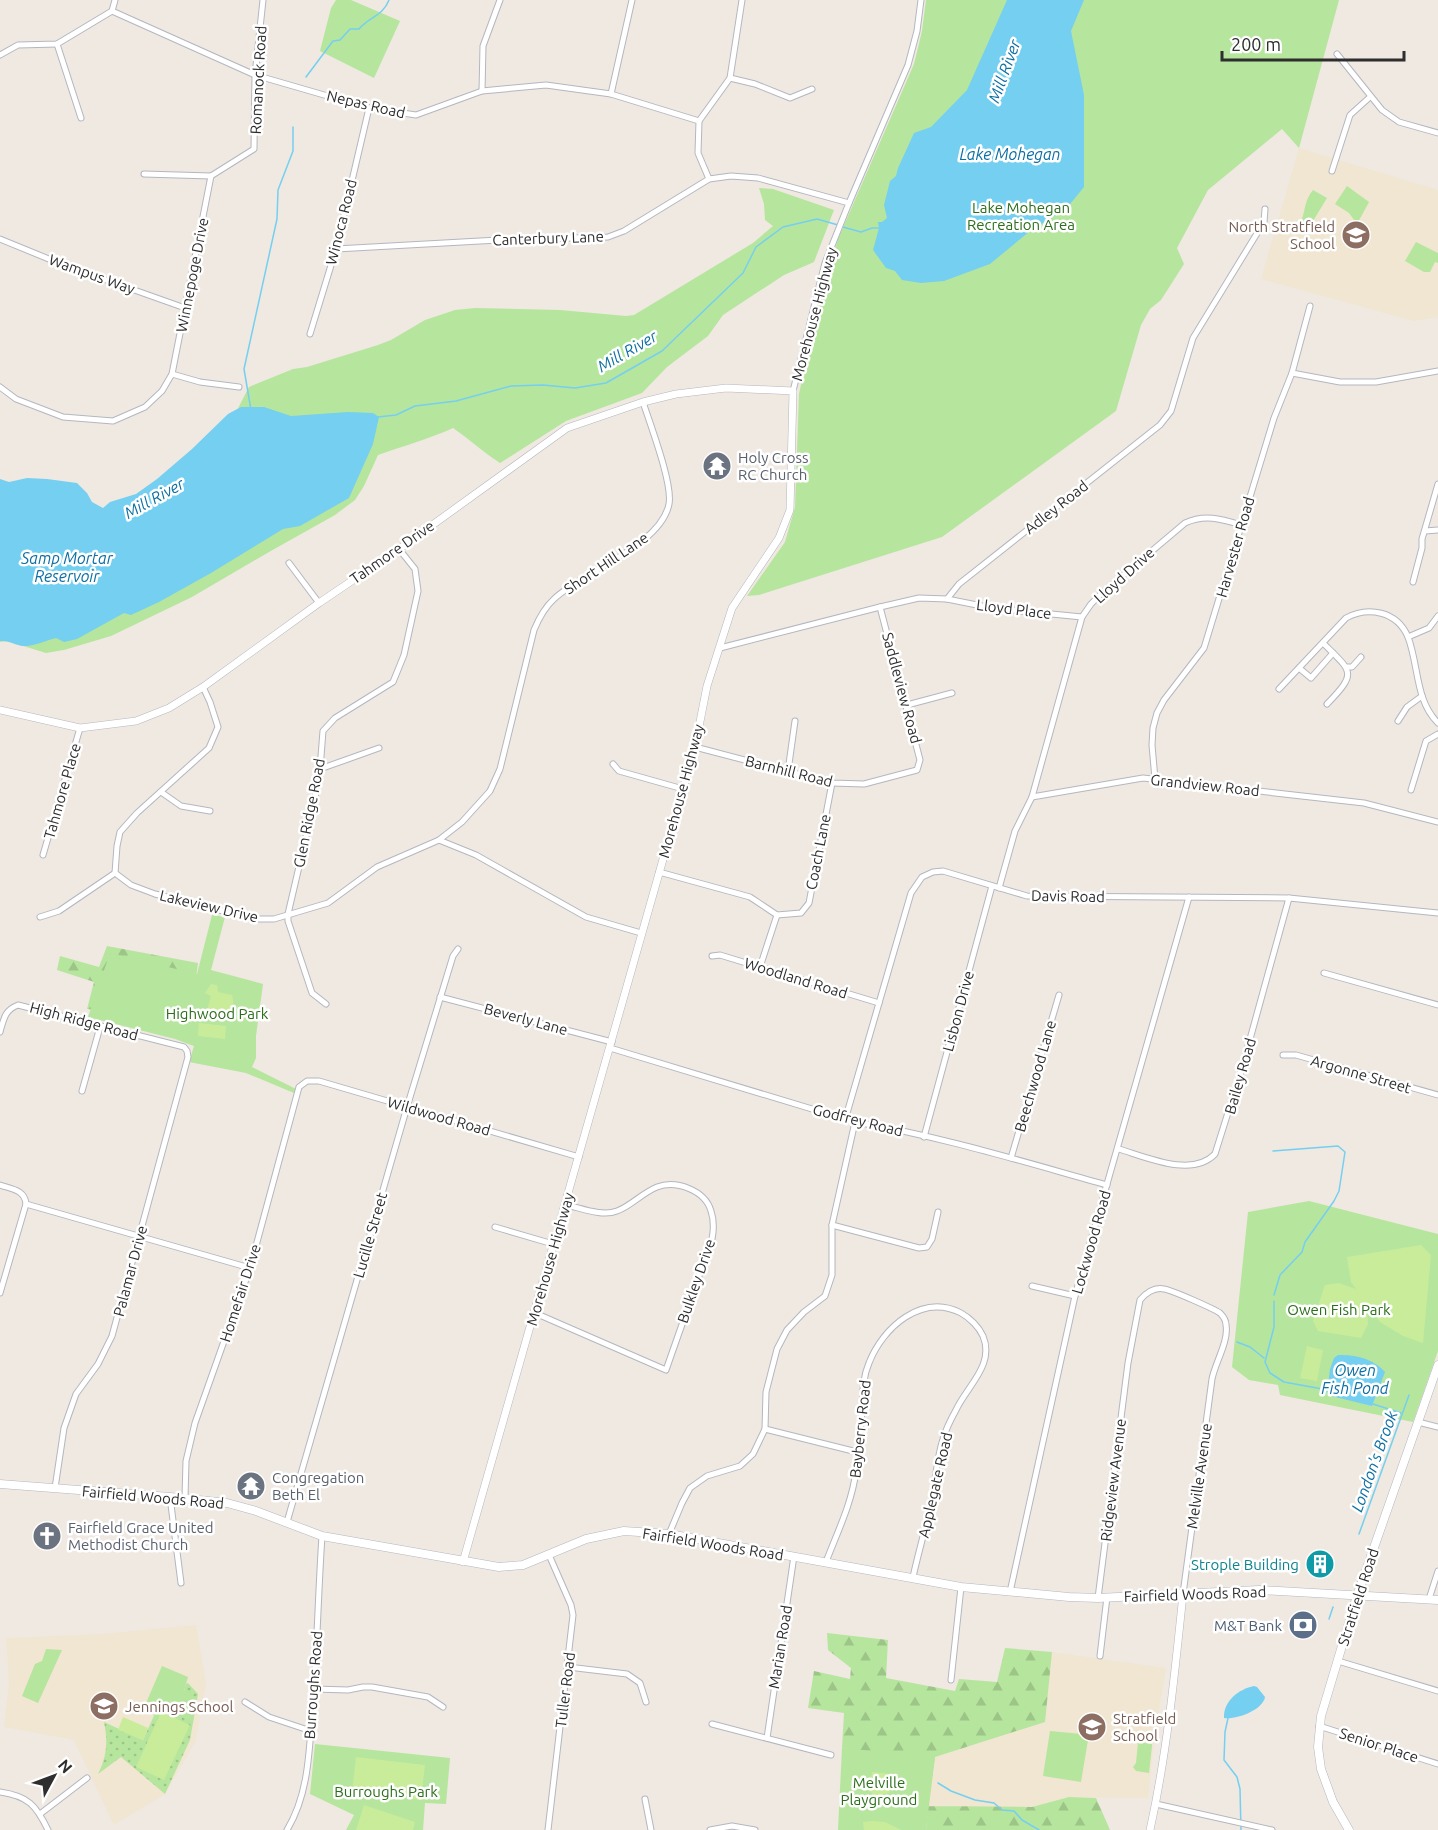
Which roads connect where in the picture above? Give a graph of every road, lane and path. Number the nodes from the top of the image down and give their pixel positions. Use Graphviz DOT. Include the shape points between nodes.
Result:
graph roads {
  1 [pos="115,0"];
  2 [pos="263,0"];
  3 [pos="500,0"];
  4 [pos="632,0"];
  5 [pos="742,0"];
  6 [pos="921,0"];
  7 [pos="112,11"];
  8 [pos="57,44"];
  9 [pos="1337,54"];
  10 [pos="0,55"];
  11 [pos="255,75"];
  12 [pos="730,78"];
  13 [pos="812,89"];
  14 [pos="482,92"];
  15 [pos="611,94"];
  16 [pos="1370,97"];
  17 [pos="369,108"];
  18 [pos="81,118"];
  19 [pos="699,121"];
  20 [pos="1438,133"];
  21 [pos="1332,171"];
  22 [pos="144,174"];
  23 [pos="211,176"];
  24 [pos="709,179"];
  25 [pos="849,203"];
  26 [pos="1264,209"];
  27 [pos="0,238"];
  28 [pos="336,249"];
  29 [pos="1310,306"];
  30 [pos="185,308"];
  31 [pos="310,334"];
  32 [pos="1438,371"];
  33 [pos="1293,373"];
  34 [pos="172,374"];
  35 [pos="0,387"];
  36 [pos="239,387"];
  37 [pos="793,391"];
  38 [pos="644,402"];
  39 [pos="1438,484"];
  40 [pos="1241,525"];
  41 [pos="1438,530"];
  42 [pos="1425,531"];
  43 [pos="399,549"];
  44 [pos="289,563"];
  45 [pos="1413,582"];
  46 [pos="947,599"];
  47 [pos="319,603"];
  48 [pos="880,607"];
  49 [pos="1438,616"];
  50 [pos="1082,617"];
  51 [pos="1408,637"];
  52 [pos="1323,643"];
  53 [pos="720,648"];
  54 [pos="1333,653"];
  55 [pos="1361,657"];
  56 [pos="1347,667"];
  57 [pos="1299,668"];
  58 [pos="203,687"];
  59 [pos="1279,689"];
  60 [pos="952,693"];
  61 [pos="1422,696"];
  62 [pos="1327,704"];
  63 [pos="907,705"];
  64 [pos="0,710"];
  65 [pos="795,721"];
  66 [pos="1398,721"];
  67 [pos="1438,723"];
  68 [pos="80,728"];
  69 [pos="1438,734"];
  70 [pos="695,747"];
  71 [pos="379,748"];
  72 [pos="613,764"];
  73 [pos="320,769"];
  74 [pos="917,770"];
  75 [pos="788,771"];
  76 [pos="1155,780"];
  77 [pos="832,783"];
  78 [pos="683,789"];
  79 [pos="1411,790"];
  80 [pos="161,792"];
  81 [pos="1032,797"];
  82 [pos="210,811"];
  83 [pos="1438,822"];
  84 [pos="439,840"];
  85 [pos="43,855"];
  86 [pos="659,872"];
  87 [pos="115,873"];
  88 [pos="992,886"];
  89 [pos="999,888"];
  90 [pos="1190,897"];
  91 [pos="1289,898"];
  92 [pos="1438,912"];
  93 [pos="288,914"];
  94 [pos="777,915"];
  95 [pos="40,917"];
  96 [pos="641,933"];
  97 [pos="458,949"];
  98 [pos="712,956"];
  99 [pos="760,967"];
  100 [pos="1324,973"];
  101 [pos="1059,995"];
  102 [pos="440,997"];
  103 [pos="879,1003"];
  104 [pos="326,1005"];
  105 [pos="1438,1005"];
  106 [pos="100,1027"];
  107 [pos="0,1032"];
  108 [pos="611,1045"];
  109 [pos="184,1047"];
  110 [pos="1283,1055"];
  111 [pos="299,1087"];
  112 [pos="82,1091"];
  113 [pos="1438,1095"];
  114 [pos="407,1107"];
  115 [pos="846,1120"];
  116 [pos="855,1122"];
  117 [pos="924,1137"];
  118 [pos="1119,1149"];
  119 [pos="579,1157"];
  120 [pos="1011,1158"];
  121 [pos="0,1185"];
  122 [pos="1107,1185"];
  123 [pos="26,1204"];
  124 [pos="566,1205"];
  125 [pos="938,1212"];
  126 [pos="832,1225"];
  127 [pos="495,1227"];
  128 [pos="139,1237"];
  129 [pos="553,1244"];
  130 [pos="250,1268"];
  131 [pos="1032,1286"];
  132 [pos="0,1293"];
  133 [pos="1075,1296"];
  134 [pos="951,1309"];
  135 [pos="535,1313"];
  136 [pos="1128,1363"];
  137 [pos="1438,1365"];
  138 [pos="1418,1422"];
  139 [pos="1438,1427"];
  140 [pos="765,1429"];
  141 [pos="857,1452"];
  142 [pos="0,1484"];
  143 [pos="55,1488"];
  144 [pos="171,1497"];
  145 [pos="185,1498"];
  146 [pos="287,1522"];
  147 [pos="669,1534"];
  148 [pos="322,1536"];
  149 [pos="549,1555"];
  150 [pos="794,1556"];
  151 [pos="463,1562"];
  152 [pos="826,1562"];
  153 [pos="1438,1571"];
  154 [pos="913,1577"];
  155 [pos="182,1583"];
  156 [pos="961,1587"];
  157 [pos="1010,1592"];
  158 [pos="1183,1594"];
  159 [pos="1357,1596"];
  160 [pos="1102,1597"];
  161 [pos="1429,1599"];
  162 [pos="1438,1600"];
  163 [pos="1100,1656"];
  164 [pos="1338,1661"];
  165 [pos="568,1667"];
  166 [pos="951,1680"];
  167 [pos="314,1689"];
  168 [pos="1438,1691"];
  169 [pos="245,1702"];
  170 [pos="646,1702"];
  171 [pos="443,1707"];
  172 [pos="712,1724"];
  173 [pos="1319,1726"];
  174 [pos="311,1731"];
  175 [pos="767,1738"];
  176 [pos="831,1755"];
  177 [pos="1438,1764"];
  178 [pos="87,1778"];
  179 [pos="0,1792"];
  180 [pos="645,1799"];
  181 [pos="1156,1804"];
  182 [pos="40,1814"];
  183 [pos="48,1830"];
  184 [pos="287,1830"];
  185 [pos="548,1830"];
  186 [pos="651,1830"];
  187 [pos="710,1830"];
  188 [pos="755,1830"];
  189 [pos="1150,1830"];
  190 [pos="1272,1830"];
  191 [pos="1348,1830"];
  1 -- 7 [label="street"];
  2 -- 11 [label="street, Romanock Road"];
  3 -- 14 [label="street" via="483,46"];
  4 -- 15 [label="street"];
  5 -- 12 [label="street"];
  6 -- 25 [label="street, Morehouse Highway" via="908,66"];
  7 -- 8 [label="street"];
  7 -- 11 [label="street, Nepas Road"];
  8 -- 10 [label="street" via="18,45"];
  8 -- 18 [label="street"];
  9 -- 16 [label="street"];
  11 -- 17 [label="street, Nepas Road"];
  11 -- 23 [label="street, Romanock Road" via="254,149"];
  12 -- 13 [label="street" via="790,98"];
  12 -- 19 [label="street"];
  14 -- 15 [label="street, Nepas Road" via="546,85"];
  14 -- 17 [label="street, Nepas Road" via="416,115"];
  15 -- 19 [label="street, Nepas Road"];
  16 -- 20 [label="street" via="1399,122"];
  16 -- 21 [label="street" via="1350,115"];
  17 -- 28 [label="street, Winoca Road"];
  19 -- 24 [label="street" via="698,153"];
  22 -- 23 [label="street"];
  23 -- 30 [label="street, Winnepoge Drive"];
  24 -- 25 [label="street, Canterbury Lane" via="758,178"];
  24 -- 28 [label="street, Canterbury Lane" via="608,237"];
  25 -- 37 [label="street, Morehouse Highway" via="825,263"];
  26 -- 46 [label="street, Adley Road" via="1264,222 1193,338 1171,411 1160,425 959,584"];
  27 -- 30 [label="street, Wampus Way"];
  28 -- 31 [label="street, Winoca Road"];
  29 -- 33 [label="street, Harvester Road"];
  30 -- 34 [label="street, Winnepoge Drive"];
  32 -- 33 [label="street" via="1376,382 1340,382"];
  33 -- 40 [label="street, Harvester Road" via="1274,418"];
  34 -- 35 [label="street, Winnepoge Drive" via="162,391 145,407 113,421 63,417 16,399"];
  34 -- 36 [label="street"];
  37 -- 38 [label="street, Tahmore Drive" via="726,388"];
  37 -- 53 [label="street, Morehouse Highway" via="790,510 779,538 732,608"];
  38 -- 43 [label="street, Tahmore Drive" via="567,429"];
  38 -- 84 [label="street, Short Hill Lane" via="669,487 664,519 647,538 563,592 540,614 500,769 476,809"];
  39 -- 42 [label="street"];
  40 -- 50 [label="street, Lloyd Drive" via="1212,517 1185,523 1091,604"];
  40 -- 76 [label="street, Harvester Road" via="1204,648 1157,713 1152,745"];
  41 -- 42 [label="street"];
  42 -- 45 [label="street"];
  43 -- 47 [label="street, Tahmore Drive"];
  43 -- 73 [label="street, Glen Ridge Road" via="415,569 418,591 404,655 393,682 335,718 323,731"];
  44 -- 47 [label="street"];
  46 -- 48 [label="street" via="919,598"];
  46 -- 50 [label="street, Lloyd Place"];
  47 -- 58 [label="street, Tahmore Drive"];
  48 -- 53 [label="street"];
  48 -- 63 [label="street, Saddleview Road"];
  49 -- 51 [label="street" via="1429,628"];
  50 -- 81 [label="street, Lloyd Drive"];
  51 -- 52 [label="street" via="1389,616 1370,611 1346,618"];
  51 -- 61 [label="street"];
  52 -- 54 [label="street"];
  52 -- 57 [label="street"];
  53 -- 70 [label="street, Morehouse Highway" via="707,686"];
  54 -- 56 [label="street"];
  54 -- 57 [label="street" via="1311,678"];
  55 -- 56 [label="street"];
  56 -- 62 [label="street" via="1346,685"];
  57 -- 59 [label="street"];
  58 -- 68 [label="street, Tahmore Drive" via="169,708 136,721"];
  58 -- 80 [label="street" via="218,727 208,748"];
  60 -- 63 [label="street"];
  61 -- 66 [label="street" via="1407,707"];
  61 -- 67 [label="street"];
  63 -- 74 [label="street, Saddleview Road" via="920,760"];
  64 -- 68 [label="street, Tahmore Drive"];
  65 -- 75 [label="street"];
  68 -- 85 [label="street, Tahmore Place"];
  69 -- 79 [label="street" via="1426,741"];
  70 -- 75 [label="street, Barnhill Road"];
  70 -- 78 [label="street, Morehouse Highway"];
  71 -- 73 [label="street"];
  72 -- 78 [label="street" via="618,771"];
  73 -- 93 [label="street, Glen Ridge Road"];
  74 -- 77 [label="street, Barnhill Road" via="864,784"];
  75 -- 77 [label="street, Barnhill Road"];
  76 -- 81 [label="street, Grandview Road" via="1131,779"];
  76 -- 83 [label="street, Grandview Road" via="1364,802"];
  77 -- 94 [label="street, Coach Lane" via="809,903 801,913"];
  78 -- 86 [label="street, Morehouse Highway"];
  80 -- 82 [label="street" via="181,806"];
  80 -- 87 [label="street" via="120,832"];
  81 -- 89 [label="street" via="1015,831"];
  84 -- 93 [label="street, Lakeview Drive" via="377,867 328,903"];
  84 -- 96 [label="street" via="476,855 586,917"];
  86 -- 94 [label="street" via="750,897"];
  86 -- 96 [label="street, Morehouse Highway"];
  87 -- 93 [label="street, Lakeview Drive" via="131,885 155,894 255,920"];
  87 -- 95 [label="street" via="59,911"];
  88 -- 89 [label="street, Davis Road"];
  88 -- 103 [label="street, Davis Road" via="943,871 927,874 918,881 911,892"];
  88 -- 117 [label="street, Lisbon Drive"];
  89 -- 90 [label="street, Davis Road" via="1027,896"];
  90 -- 91 [label="street, Davis Road"];
  90 -- 118 [label="street, Lockwood Road"];
  91 -- 92 [label="street, Davis Road"];
  91 -- 118 [label="street, Bailey Road" via="1215,1154 1206,1162 1190,1166"];
  93 -- 104 [label="street, Glen Ridge Road" via="312,993"];
  94 -- 99 [label="street"];
  96 -- 108 [label="street, Morehouse Highway"];
  97 -- 102 [label="street, Lucille Street"];
  98 -- 99 [label="street, Woodland Road"];
  99 -- 103 [label="street, Woodland Road"];
  100 -- 105 [label="street"];
  101 -- 120 [label="street, Beechwood Lane"];
  102 -- 108 [label="street, Beverly Lane"];
  102 -- 114 [label="street, Lucille Street"];
  103 -- 115 [label="street, Davis Road"];
  106 -- 107 [label="street, High Ridge Road" via="18,1005 5,1014"];
  106 -- 109 [label="street, High Ridge Road"];
  106 -- 112 [label="street"];
  108 -- 115 [label="street, Godfrey Road"];
  108 -- 119 [label="street, Morehouse Highway"];
  109 -- 128 [label="street, Palamar Drive" via="188,1057"];
  110 -- 113 [label="street, Argonne Street" via="1296,1055"];
  111 -- 114 [label="street, Wildwood Road" via="308,1081 319,1081"];
  111 -- 130 [label="street, Homefair Drive"];
  114 -- 119 [label="street, Wildwood Road"];
  114 -- 146 [label="street, Lucille Street"];
  115 -- 116 [label="street, Godfrey Road"];
  116 -- 117 [label="street, Godfrey Road"];
  116 -- 126 [label="street"];
  117 -- 120 [label="street, Godfrey Road"];
  118 -- 122 [label="street, Lockwood Road"];
  119 -- 124 [label="street, Morehouse Highway"];
  120 -- 122 [label="street, Godfrey Road"];
  121 -- 123 [label="street" via="22,1193"];
  122 -- 133 [label="street, Lockwood Road"];
  123 -- 128 [label="street"];
  123 -- 132 [label="street"];
  124 -- 129 [label="street, Morehouse Highway"];
  124 -- 135 [label="street, Bulkley Drive" via="616,1212 659,1186 684,1187 709,1205 712,1239 666,1370"];
  125 -- 126 [label="street" via="932,1239 919,1248"];
  126 -- 140 [label="street" via="832,1275 825,1296 787,1330 777,1349 766,1392"];
  127 -- 129 [label="street"];
  128 -- 130 [label="street"];
  128 -- 143 [label="street, Palamar Drive" via="112,1336 76,1395 64,1428"];
  129 -- 135 [label="street, Morehouse Highway"];
  130 -- 145 [label="street, Homefair Drive" via="195,1423 186,1461"];
  131 -- 133 [label="street"];
  133 -- 157 [label="street, Lockwood Road"];
  134 -- 141 [label="street, Bayberry Road" via="931,1306 915,1312 891,1329 879,1344 863,1386"];
  134 -- 154 [label="street, Applegate Road" via="978,1328 986,1352 982,1368 957,1407 943,1440"];
  135 -- 151 [label="street, Morehouse Highway"];
  136 -- 158 [label="street, Melville Avenue" via="1140,1300 1153,1290 1164,1289 1218,1312 1226,1324 1212,1379"];
  136 -- 160 [label="street, Ridgeview Avenue"];
  137 -- 138 [label="main road, Stratfield Road"];
  138 -- 139 [label="street"];
  138 -- 159 [label="main road, Stratfield Road"];
  140 -- 141 [label="street"];
  140 -- 147 [label="street" via="753,1454 740,1466 707,1476 690,1488"];
  141 -- 152 [label="street, Bayberry Road" via="853,1491"];
  142 -- 143 [label="main road, Fairfield Woods Road"];
  143 -- 144 [label="main road, Fairfield Woods Road"];
  144 -- 145 [label="main road, Fairfield Woods Road"];
  144 -- 155 [label="street"];
  145 -- 146 [label="main road, Fairfield Woods Road" via="227,1503"];
  146 -- 148 [label="main road, Fairfield Woods Road"];
  147 -- 149 [label="main road, Fairfield Woods Road" via="624,1531 585,1539"];
  147 -- 150 [label="main road, Fairfield Woods Road"];
  148 -- 151 [label="main road, Fairfield Woods Road"];
  148 -- 167 [label="street, Burroughs Road"];
  149 -- 151 [label="main road, Fairfield Woods Road" via="523,1565 499,1567"];
  149 -- 165 [label="street, Tuller Road" via="571,1605"];
  150 -- 152 [label="main road, Fairfield Woods Road"];
  150 -- 175 [label="street, Marian Road"];
  152 -- 154 [label="main road, Fairfield Woods Road"];
  153 -- 161 [label="street"];
  154 -- 156 [label="main road, Fairfield Woods Road"];
  156 -- 157 [label="main road, Fairfield Woods Road"];
  156 -- 166 [label="street"];
  157 -- 160 [label="main road, Fairfield Woods Road"];
  158 -- 159 [label="main road, Fairfield Woods Road" via="1259,1590"];
  158 -- 160 [label="main road, Fairfield Woods Road"];
  158 -- 181 [label="street, Melville Avenue"];
  159 -- 161 [label="main road, Fairfield Woods Road"];
  159 -- 164 [label="main road, Stratfield Road"];
  160 -- 163 [label="street, Ridgeview Avenue"];
  161 -- 162 [label="main road, Fairfield Woods Road"];
  164 -- 168 [label="street"];
  164 -- 173 [label="main road, Stratfield Road"];
  165 -- 170 [label="street" via="627,1674 640,1683"];
  165 -- 185 [label="street, Tuller Road"];
  167 -- 171 [label="street" via="372,1687 428,1697"];
  167 -- 174 [label="street, Burroughs Road"];
  169 -- 174 [label="street" via="269,1717"];
  172 -- 175 [label="street"];
  173 -- 177 [label="street, Senior Place"];
  173 -- 191 [label="main road, Stratfield Road" via="1318,1747 1325,1783"];
  174 -- 184 [label="street, Burroughs Road" via="306,1784"];
  175 -- 176 [label="street"];
  178 -- 182 [label="street"];
  179 -- 182 [label="street" via="24,1798"];
  180 -- 186 [label="street"];
  181 -- 189 [label="street, Melville Avenue"];
  181 -- 190 [label="street"];
  182 -- 183 [label="street"];
  187 -- 188 [label="street" via="732,1826"];
}
